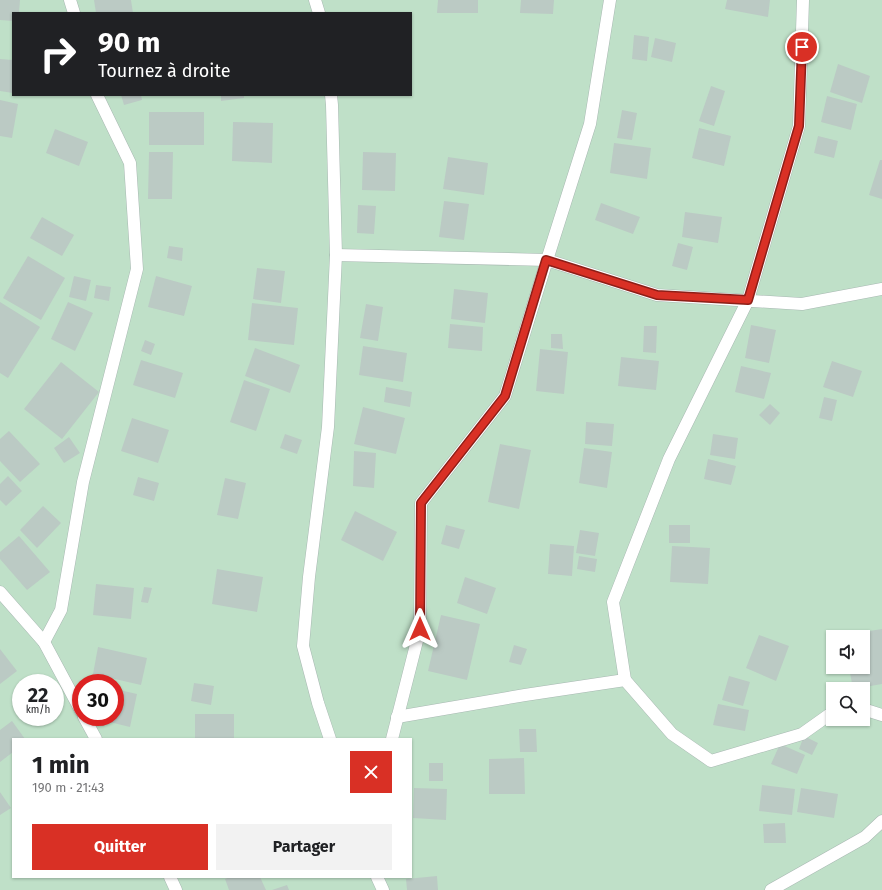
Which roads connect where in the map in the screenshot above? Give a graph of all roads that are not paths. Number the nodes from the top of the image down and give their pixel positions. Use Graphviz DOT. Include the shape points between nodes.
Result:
graph roads {
  1 [pos="70,0"];
  2 [pos="315,0"];
  3 [pos="610,0"];
  4 [pos="803,0"];
  5 [pos="74,12"];
  6 [pos="319,12"];
  7 [pos="97,96"];
  8 [pos="331,96"];
  9 [pos="336,255"];
  10 [pos="546,260"];
  11 [pos="882,289"];
  12 [pos="748,300"];
  13 [pos="0,592"];
  14 [pos="44,642"];
  15 [pos="625,680"];
  16 [pos="72,694"];
  17 [pos="870,711"];
  18 [pos="882,715"];
  19 [pos="397,717"];
  20 [pos="826,717"];
  21 [pos="89,726"];
  22 [pos="95,738"];
  23 [pos="330,738"];
  24 [pos="392,738"];
  25 [pos="882,821"];
  26 [pos="170,878"];
  27 [pos="377,878"];
  28 [pos="176,890"];
  29 [pos="383,890"];
  30 [pos="771,890"];
  1 -- 5 [label="street"];
  2 -- 6 [label="street"];
  3 -- 10 [label="street" via="590,124"];
  4 -- 12 [label="street" via="799,126"];
  7 -- 14 [label="street" via="130,163 137,269 83,482 61,610"];
  8 -- 9 [label="street"];
  9 -- 10 [label="street"];
  9 -- 23 [label="street" via="328,427 302,646"];
  10 -- 12 [label="street" via="657,295"];
  10 -- 19 [label="street" via="505,396 421,503 420,629"];
  11 -- 12 [label="street" via="802,304"];
  12 -- 15 [label="street" via="669,459 613,602"];
  13 -- 14 [label="street"];
  14 -- 16 [label="street"];
  15 -- 19 [label="street"];
  15 -- 20 [label="street" via="672,734 711,761 802,734"];
  17 -- 18 [label="street"];
  19 -- 24 [label="street"];
  21 -- 22 [label="street"];
  25 -- 30 [label="street" via="864,837"];
  26 -- 28 [label="street"];
  27 -- 29 [label="street"];
}
